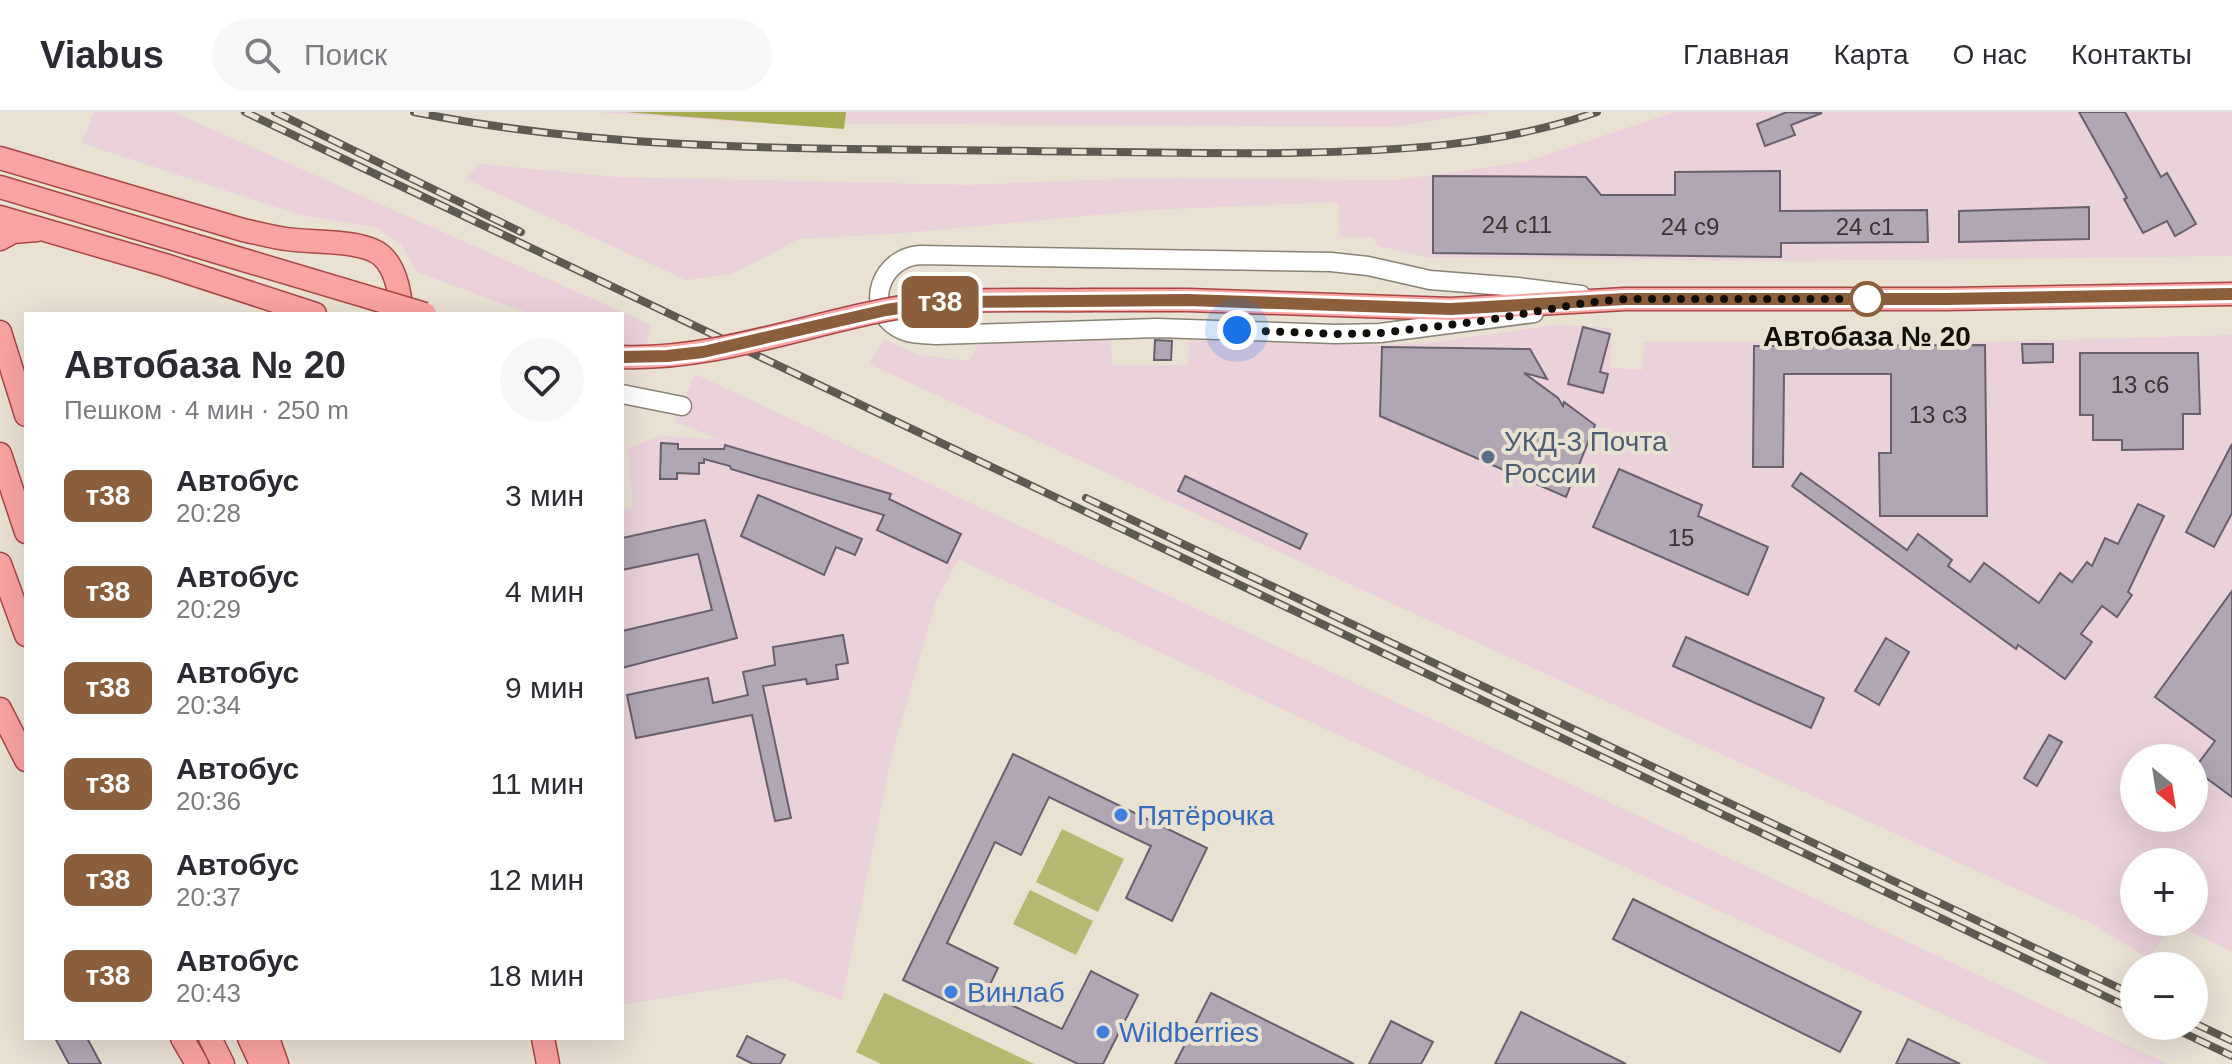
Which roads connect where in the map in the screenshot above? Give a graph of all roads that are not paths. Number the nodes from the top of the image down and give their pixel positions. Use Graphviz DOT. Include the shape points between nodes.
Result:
graph roads {
  1 [pos="0,158"];
  2 [pos="0,187"];
  3 [pos="0,217"];
  4 [pos="48,231"];
  5 [pos="0,239"];
  6 [pos="2232,294"];
  7 [pos="1614,300"];
  8 [pos="1584,303"];
  9 [pos="309,312"];
  10 [pos="402,312"];
  11 [pos="418,312"];
  12 [pos="0,332"];
  13 [pos="624,357"];
  14 [pos="624,394"];
  15 [pos="682,406"];
  16 [pos="24,409"];
  17 [pos="0,454"];
  18 [pos="24,526"];
  19 [pos="0,564"];
  20 [pos="24,630"];
  21 [pos="0,709"];
  22 [pos="24,756"];
  23 [pos="183,1040"];
  24 [pos="211,1040"];
  25 [pos="250,1040"];
  26 [pos="269,1040"];
  27 [pos="543,1040"];
  28 [pos="197,1064"];
  29 [pos="223,1064"];
  30 [pos="261,1064"];
  31 [pos="277,1064"];
  32 [pos="548,1064"];
  1 -- 10 [label="main road" via="243,230 376,252 393,272"];
  2 -- 11 [label="main road, bridge"];
  3 -- 4 [label="main road"];
  4 -- 5 [label="main road" via="13,232"];
  4 -- 9 [label="main road"];
  6 -- 7 [label="main road"];
  7 -- 8 [label="main road"];
  7 -- 8 [label="street" via="1430,280 1331,262 920,255 894,263 879,287 881,306 892,323 910,333 936,335 1143,328 1380,333"];
  8 -- 13 [label="main road, bridge" via="1451,309 1188,300 915,305 703,352"];
  12 -- 16 [label="main road"];
  14 -- 15 [label="street"];
  17 -- 18 [label="main road"];
  19 -- 20 [label="main road"];
  21 -- 22 [label="main road"];
  23 -- 28 [label="main road"];
  24 -- 29 [label="main road"];
  25 -- 30 [label="main road"];
  26 -- 31 [label="main road"];
  27 -- 32 [label="main road"];
}
